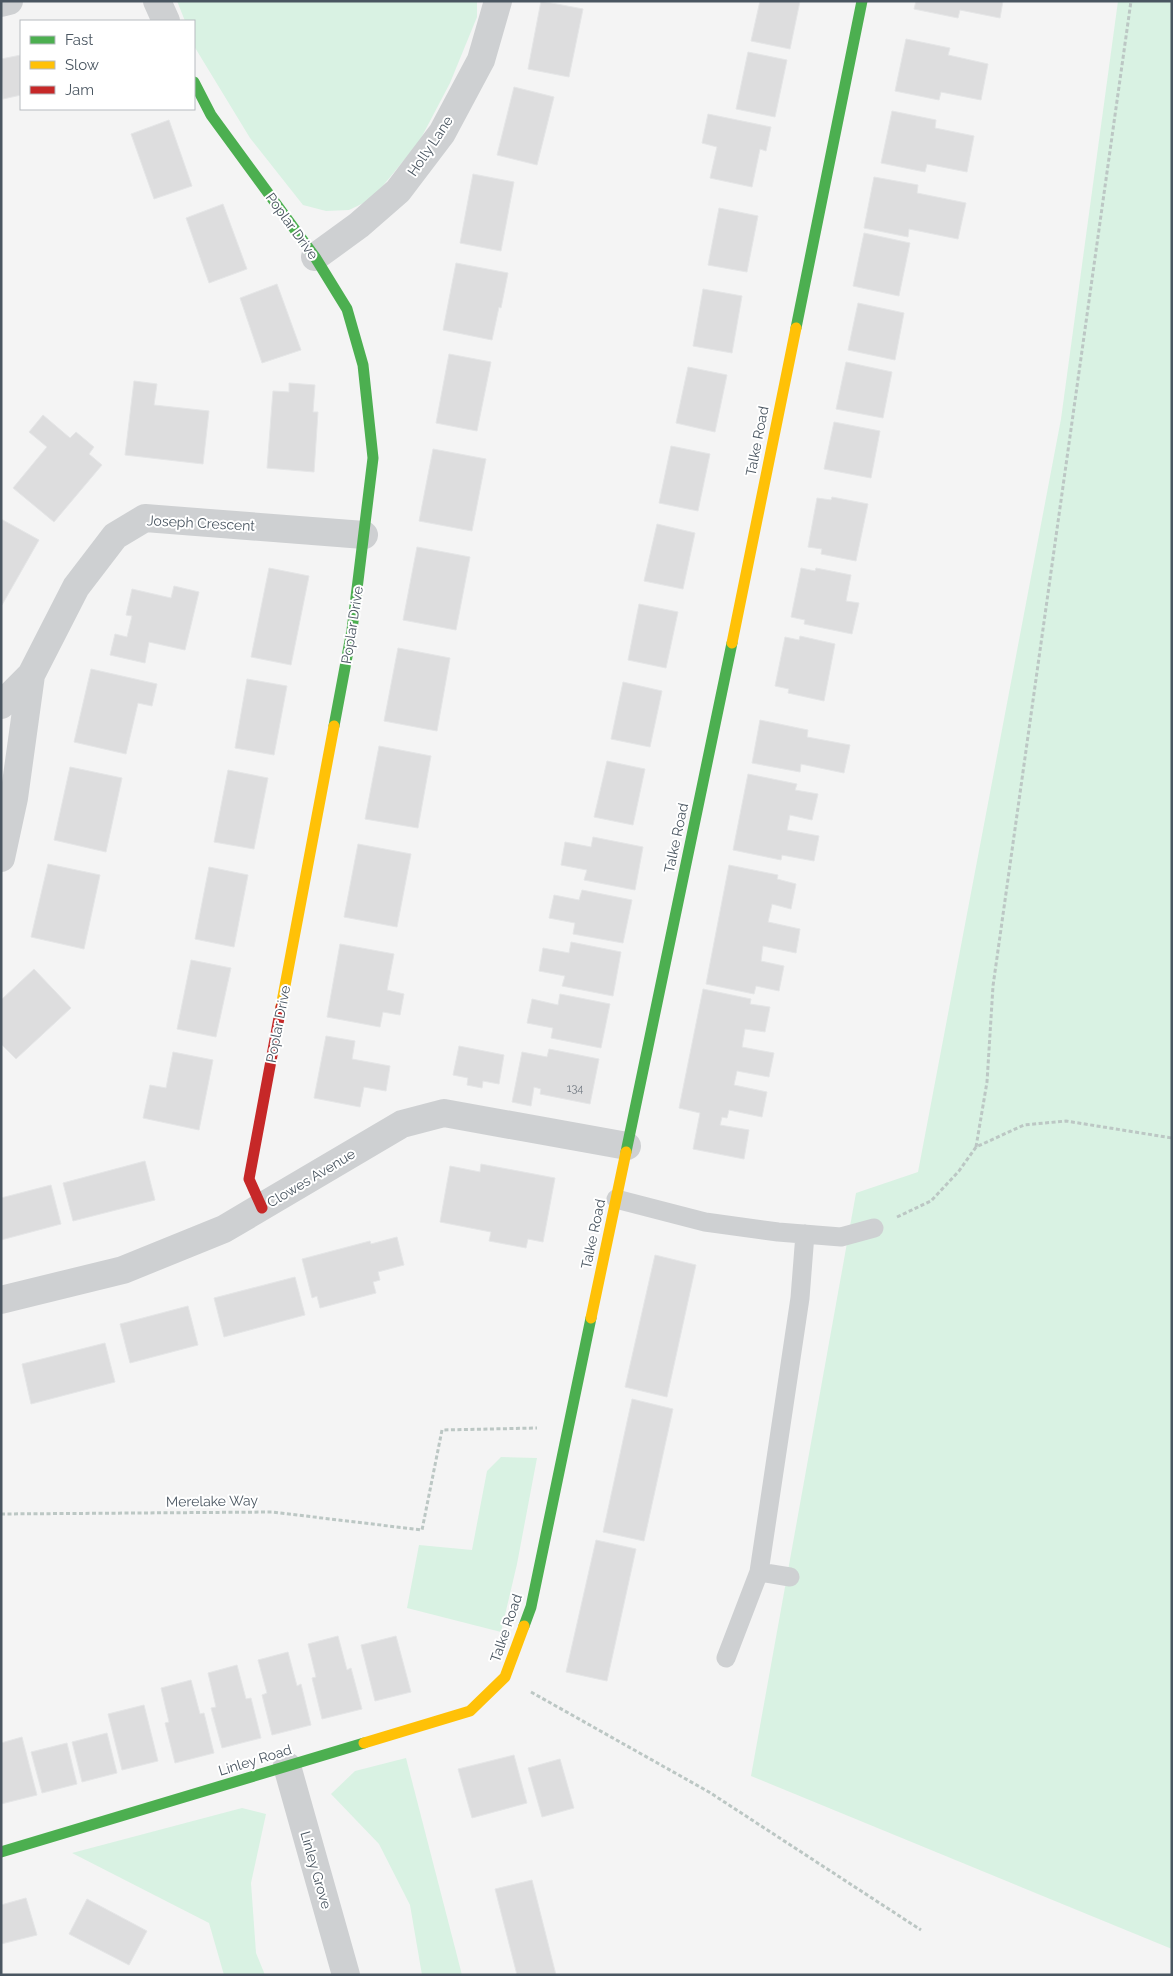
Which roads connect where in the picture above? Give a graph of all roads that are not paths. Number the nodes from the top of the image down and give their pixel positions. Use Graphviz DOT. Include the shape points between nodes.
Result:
graph roads {
  1 [pos="8,1"];
  2 [pos="158,1"];
  3 [pos="498,1"];
  4 [pos="862,1"];
  5 [pos="1,3"];
  6 [pos="166,20"];
  7 [pos="195,84"];
  8 [pos="315,257"];
  9 [pos="364,535"];
  10 [pos="31,675"];
  11 [pos="1,704"];
  12 [pos="1,858"];
  13 [pos="627,1146"];
  14 [pos="616,1199"];
  15 [pos="262,1208"];
  16 [pos="874,1228"];
  17 [pos="805,1234"];
  18 [pos="1,1300"];
  19 [pos="759,1572"];
  20 [pos="790,1577"];
  21 [pos="726,1658"];
  22 [pos="505,1677"];
  23 [pos="287,1766"];
  24 [pos="1,1852"];
  25 [pos="346,1975"];
  1 -- 5 [label="street"];
  2 -- 6 [label="street"];
  3 -- 8 [label="street, Holly Lane" via="481,60 442,132 398,191 360,225"];
  4 -- 13 [label="street, Talke Road"];
  7 -- 8 [label="street, Poplar Drive" via="211,115"];
  8 -- 9 [label="street, Poplar Drive" via="347,308 363,365 373,458"];
  9 -- 10 [label="street, Joseph Crescent" via="144,518 115,536 76,587"];
  9 -- 15 [label="street, Poplar Drive" via="352,630 249,1179"];
  10 -- 11 [label="street, Joseph Crescent"];
  10 -- 12 [label="street, Joseph Crescent" via="14,798"];
  13 -- 14 [label="street, Talke Road"];
  13 -- 15 [label="street, Clowes Avenue" via="444,1114 402,1124"];
  14 -- 17 [label="lane" via="705,1222"];
  14 -- 22 [label="street, Talke Road" via="531,1607"];
  15 -- 18 [label="street, Clowes Avenue" via="224,1229 123,1270"];
  16 -- 17 [label="lane" via="841,1237"];
  17 -- 19 [label="lane" via="800,1298"];
  19 -- 20 [label="lane"];
  19 -- 21 [label="lane"];
  22 -- 23 [label="street, Linley Road" via="470,1710"];
  23 -- 24 [label="street, Linley Road"];
  23 -- 25 [label="street, Linley Grove"];
}
